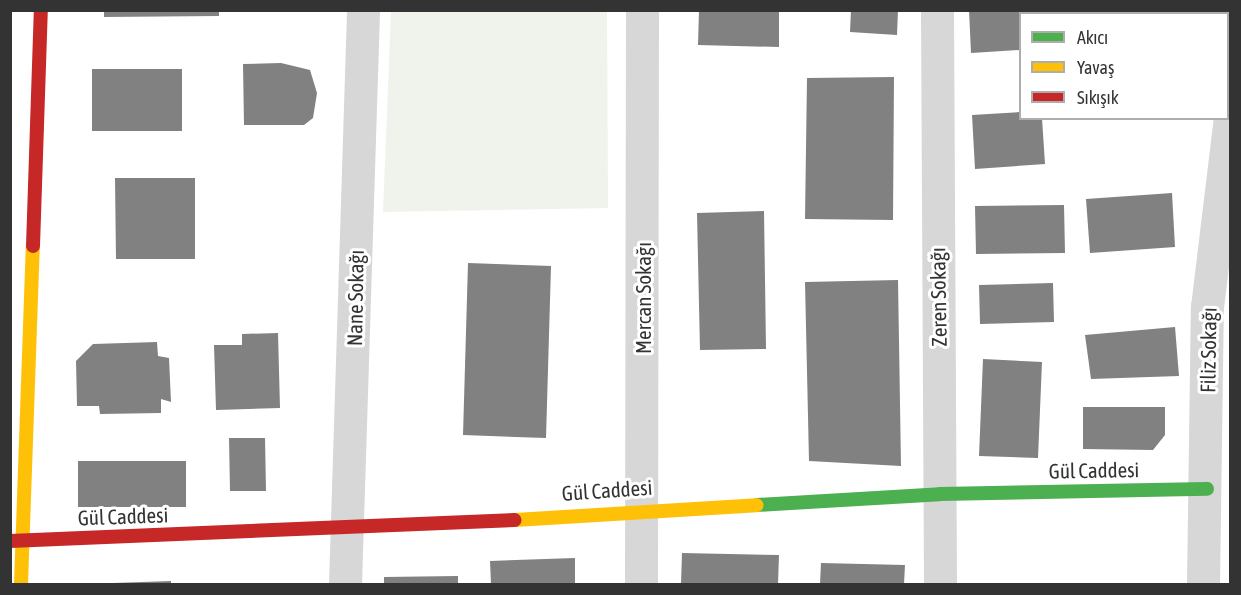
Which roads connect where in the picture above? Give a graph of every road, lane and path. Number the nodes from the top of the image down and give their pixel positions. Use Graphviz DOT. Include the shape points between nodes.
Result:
graph roads {
  1 [pos="41,10"];
  2 [pos="363,10"];
  3 [pos="642,10"];
  4 [pos="937,10"];
  5 [pos="1230,117"];
  6 [pos="1219,309"];
  7 [pos="1207,489"];
  8 [pos="940,494"];
  9 [pos="644,509"];
  10 [pos="349,530"];
  11 [pos="16,541"];
  12 [pos="21,585"];
  13 [pos="345,585"];
  14 [pos="642,585"];
  15 [pos="940,585"];
  16 [pos="1203,585"];
  1 -- 11 [label="street"];
  2 -- 10 [label="street, Nane Sokağı"];
  3 -- 9 [label="street, Mercan Sokağı"];
  4 -- 8 [label="street, Zeren Sokağı"];
  5 -- 6 [label="street, Filiz Sokağı"];
  6 -- 7 [label="street, Filiz Sokağı"];
  7 -- 8 [label="street, Gül Caddesi"];
  7 -- 16 [label="street, Filiz Sokağı"];
  8 -- 9 [label="street, Gül Caddesi"];
  8 -- 15 [label="street, Zeren Sokağı"];
  9 -- 10 [label="street, Gül Caddesi"];
  9 -- 14 [label="street, Mercan Sokağı"];
  10 -- 11 [label="street, Gül Caddesi"];
  10 -- 13 [label="street, Nane Sokağı"];
  11 -- 12 [label="street"];
}
